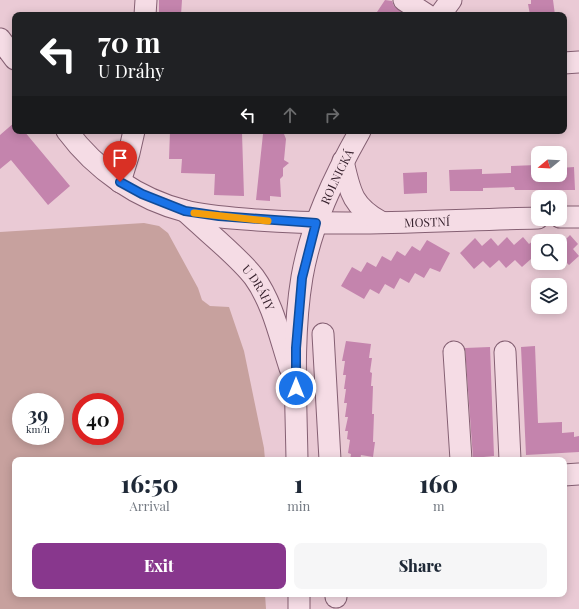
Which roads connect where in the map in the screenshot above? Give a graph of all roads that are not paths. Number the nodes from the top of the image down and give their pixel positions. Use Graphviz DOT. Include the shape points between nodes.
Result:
graph roads {
  1 [pos="146,0"];
  2 [pos="404,0"];
  3 [pos="450,0"];
  4 [pos="145,12"];
  5 [pos="422,12"];
  6 [pos="442,12"];
  7 [pos="0,39"];
  8 [pos="12,55"];
  9 [pos="579,62"];
  10 [pos="567,63"];
  11 [pos="70,134"];
  12 [pos="133,134"];
  13 [pos="358,134"];
  14 [pos="343,161"];
  15 [pos="120,182"];
  16 [pos="185,211"];
  17 [pos="567,217"];
  18 [pos="579,217"];
  19 [pos="531,218"];
  20 [pos="381,222"];
  21 [pos="316,223"];
  22 [pos="323,334"];
  23 [pos="454,352"];
  24 [pos="505,352"];
  25 [pos="296,388"];
  26 [pos="297,457"];
  27 [pos="330,457"];
  28 [pos="461,457"];
  29 [pos="510,457"];
  30 [pos="579,474"];
  31 [pos="567,475"];
  32 [pos="299,597"];
  33 [pos="299,609"];
  1 -- 4 [label="street"];
  2 -- 5 [label="street"];
  3 -- 6 [label="street"];
  7 -- 8 [label="street"];
  9 -- 10 [label="street"];
  11 -- 15 [label="street, U DRÁHY" via="93,161"];
  12 -- 15 [label="street"];
  13 -- 14 [label="street, ROLNICKÁ"];
  14 -- 20 [label="street" via="355,200 360,207"];
  14 -- 21 [label="street, ROLNICKÁ"];
  15 -- 16 [label="street, U DRÁHY"];
  16 -- 21 [label="street, U DRÁHY"];
  16 -- 25 [label="street, U DRÁHY" via="254,278 271,312"];
  17 -- 18 [label="street"];
  19 -- 20 [label="street, MOSTNÍ"];
  20 -- 21 [label="street, MOSTNÍ"];
  21 -- 25 [label="street, U DRÁHY" via="302,278 296,348"];
  22 -- 27 [label="street"];
  23 -- 28 [label="street"];
  24 -- 29 [label="street"];
  25 -- 26 [label="street, U DRÁHY"];
  30 -- 31 [label="street"];
  32 -- 33 [label="street"];
}
